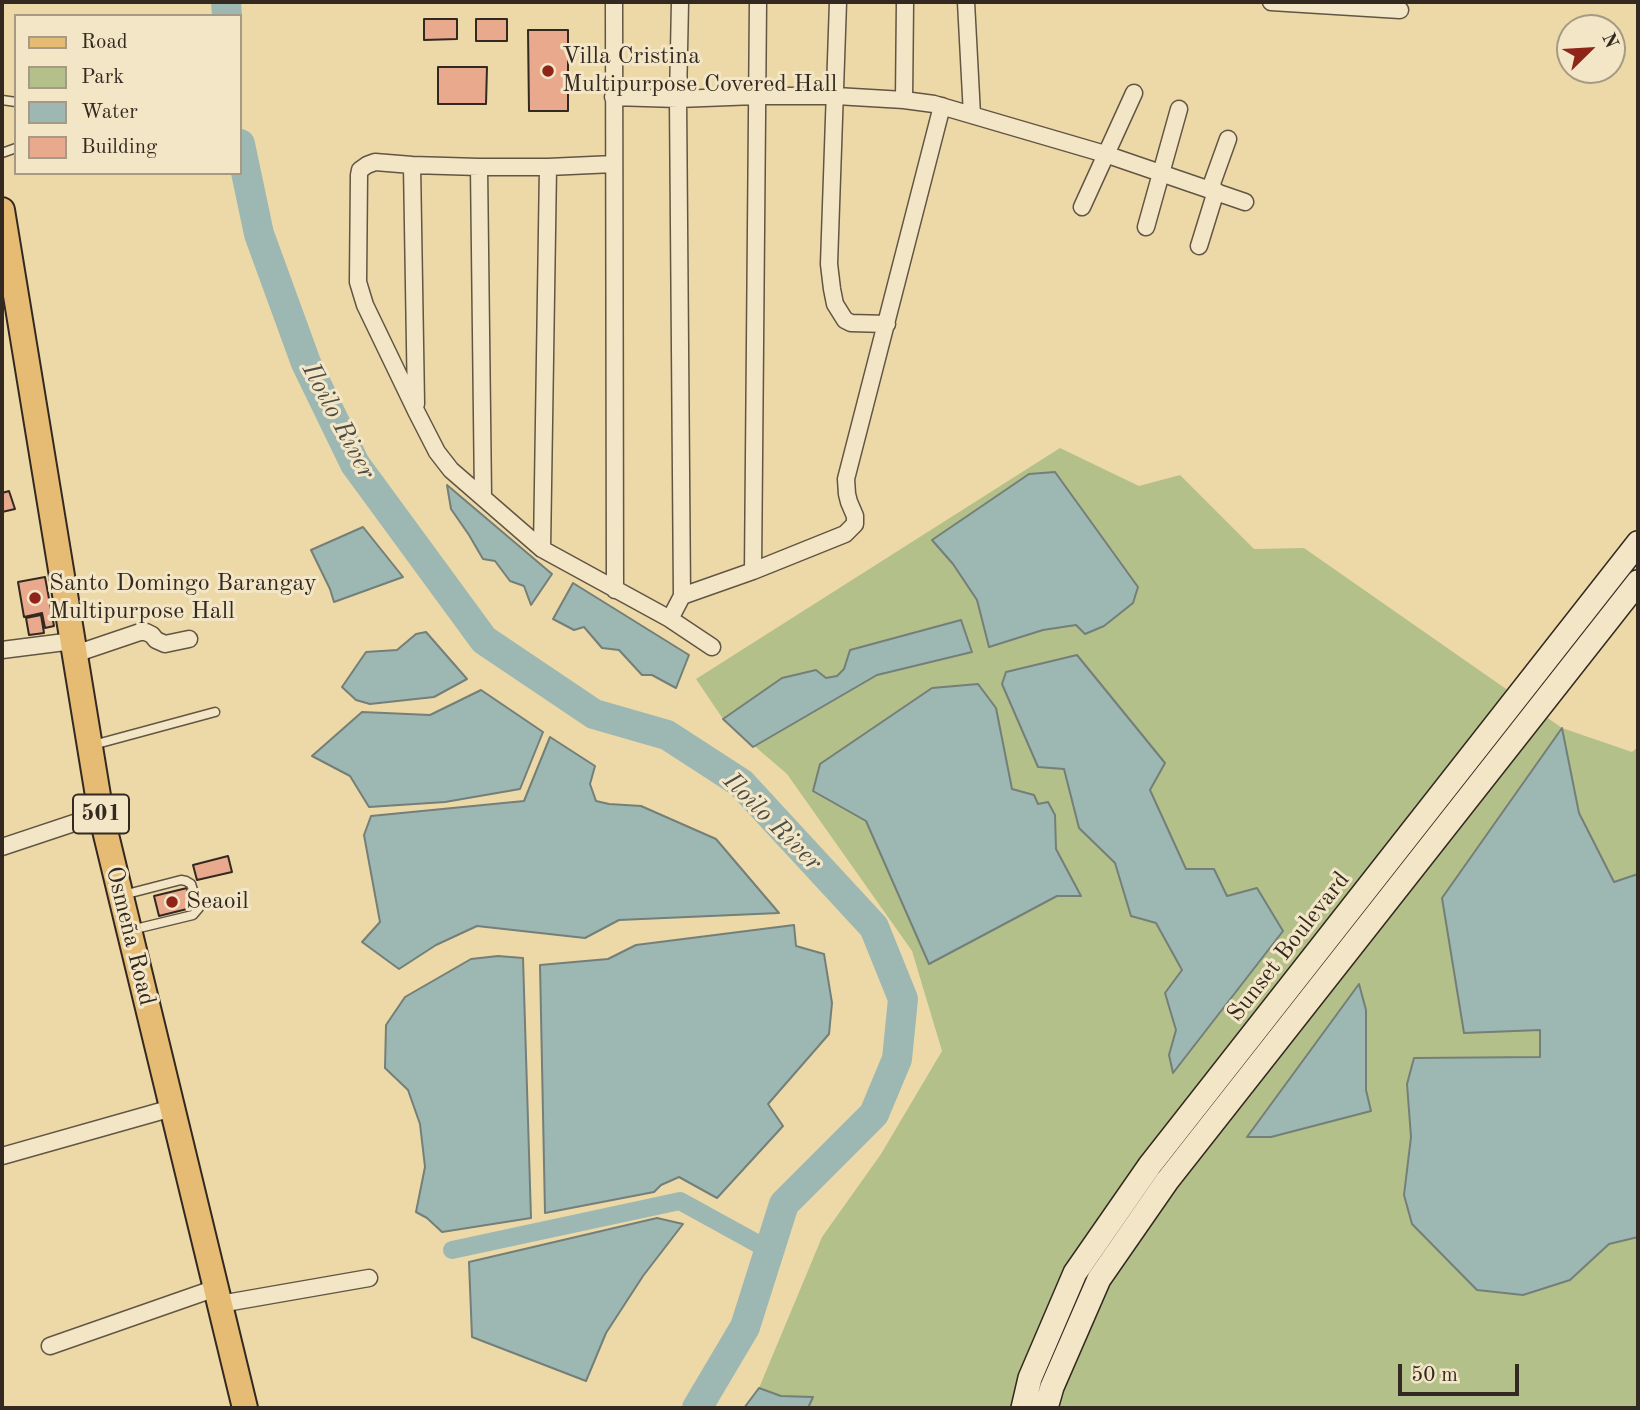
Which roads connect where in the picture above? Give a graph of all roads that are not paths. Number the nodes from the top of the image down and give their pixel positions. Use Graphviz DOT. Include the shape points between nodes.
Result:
graph roads {
  1 [pos="614,2"];
  2 [pos="680,2"];
  3 [pos="758,2"];
  4 [pos="838,2"];
  5 [pos="905,2"];
  6 [pos="966,2"];
  7 [pos="1271,2"];
  8 [pos="1400,10"];
  9 [pos="1134,93"];
  10 [pos="756,96"];
  11 [pos="836,96"];
  12 [pos="613,97"];
  13 [pos="678,99"];
  14 [pos="904,100"];
  15 [pos="942,106"];
  16 [pos="1179,109"];
  17 [pos="972,115"];
  18 [pos="1228,139"];
  19 [pos="1105,154"];
  20 [pos="614,164"];
  21 [pos="412,165"];
  22 [pos="480,167"];
  23 [pos="548,167"];
  24 [pos="1162,173"];
  25 [pos="1213,190"];
  26 [pos="1245,202"];
  27 [pos="1082,207"];
  28 [pos="2,215"];
  29 [pos="1146,227"];
  30 [pos="1199,246"];
  31 [pos="887,324"];
  32 [pos="416,411"];
  33 [pos="483,497"];
  34 [pos="1638,543"];
  35 [pos="542,549"];
  36 [pos="753,571"];
  37 [pos="1638,582"];
  38 [pos="615,590"];
  39 [pos="682,596"];
  40 [pos="670,619"];
  41 [pos="189,639"];
  42 [pos="712,647"];
  43 [pos="74,648"];
  44 [pos="2,650"];
  45 [pos="215,712"];
  46 [pos="90,746"];
  47 [pos="101,814"];
  48 [pos="2,847"];
  49 [pos="120,896"];
  50 [pos="129,931"];
  51 [pos="172,1108"];
  52 [pos="1186,1119"];
  53 [pos="1205,1133"];
  54 [pos="2,1156"];
  55 [pos="369,1278"];
  56 [pos="218,1296"];
  57 [pos="50,1346"];
  58 [pos="245,1408"];
  59 [pos="1023,1408"];
  60 [pos="1046,1408"];
  1 -- 12 [label="street"];
  2 -- 13 [label="street"];
  3 -- 10 [label="street"];
  4 -- 11 [label="street"];
  5 -- 14 [label="street"];
  6 -- 17 [label="street"];
  7 -- 8 [label="street"];
  9 -- 19 [label="street"];
  10 -- 11 [label="street"];
  10 -- 13 [label="street"];
  10 -- 36 [label="street"];
  11 -- 14 [label="street"];
  11 -- 31 [label="street" via="830,264 835,304 851,323"];
  12 -- 13 [label="street"];
  12 -- 20 [label="street"];
  13 -- 39 [label="street"];
  14 -- 15 [label="street"];
  15 -- 17 [label="street"];
  15 -- 31 [label="street"];
  16 -- 24 [label="street"];
  17 -- 19 [label="street"];
  18 -- 25 [label="street"];
  19 -- 24 [label="street"];
  19 -- 27 [label="street"];
  20 -- 23 [label="street"];
  20 -- 38 [label="street"];
  21 -- 22 [label="street"];
  21 -- 32 [label="street"];
  21 -- 32 [label="street" via="375,162 360,170 357,274 365,305"];
  22 -- 23 [label="street"];
  22 -- 33 [label="street"];
  23 -- 35 [label="street"];
  24 -- 25 [label="street"];
  24 -- 29 [label="street"];
  25 -- 26 [label="street"];
  25 -- 30 [label="street"];
  28 -- 43 [label="main road, Osmeña Road / 501"];
  31 -- 36 [label="street" via="846,479 855,524 845,534"];
  32 -- 33 [label="street" via="443,462"];
  33 -- 35 [label="street"];
  34 -- 52 [label="main road, Sunset Boulevard"];
  35 -- 38 [label="street"];
  36 -- 39 [label="street"];
  37 -- 53 [label="main road, Sunset Boulevard"];
  38 -- 40 [label="street"];
  39 -- 40 [label="street"];
  40 -- 42 [label="street"];
  41 -- 43 [label="street" via="165,645 140,632"];
  43 -- 44 [label="street"];
  43 -- 46 [label="main road, Osmeña Road / 501"];
  45 -- 46 [label="lane"];
  46 -- 47 [label="main road, Osmeña Road / 501"];
  47 -- 48 [label="street"];
  47 -- 49 [label="main road, Osmeña Road / 501"];
  49 -- 50 [label="main road, Osmeña Road / 501"];
  49 -- 50 [label="lane" via="181,880 191,884 199,908 193,915"];
  50 -- 51 [label="main road, Osmeña Road / 501"];
  51 -- 54 [label="street"];
  51 -- 56 [label="main road, Osmeña Road / 501"];
  52 -- 53 [label="main road"];
  52 -- 59 [label="main road, Sunset Boulevard" via="1075,1273 1030,1378"];
  53 -- 60 [label="main road, Sunset Boulevard" via="1099,1279"];
  55 -- 56 [label="street"];
  56 -- 57 [label="street"];
  56 -- 58 [label="main road, Osmeña Road / 501"];
}
